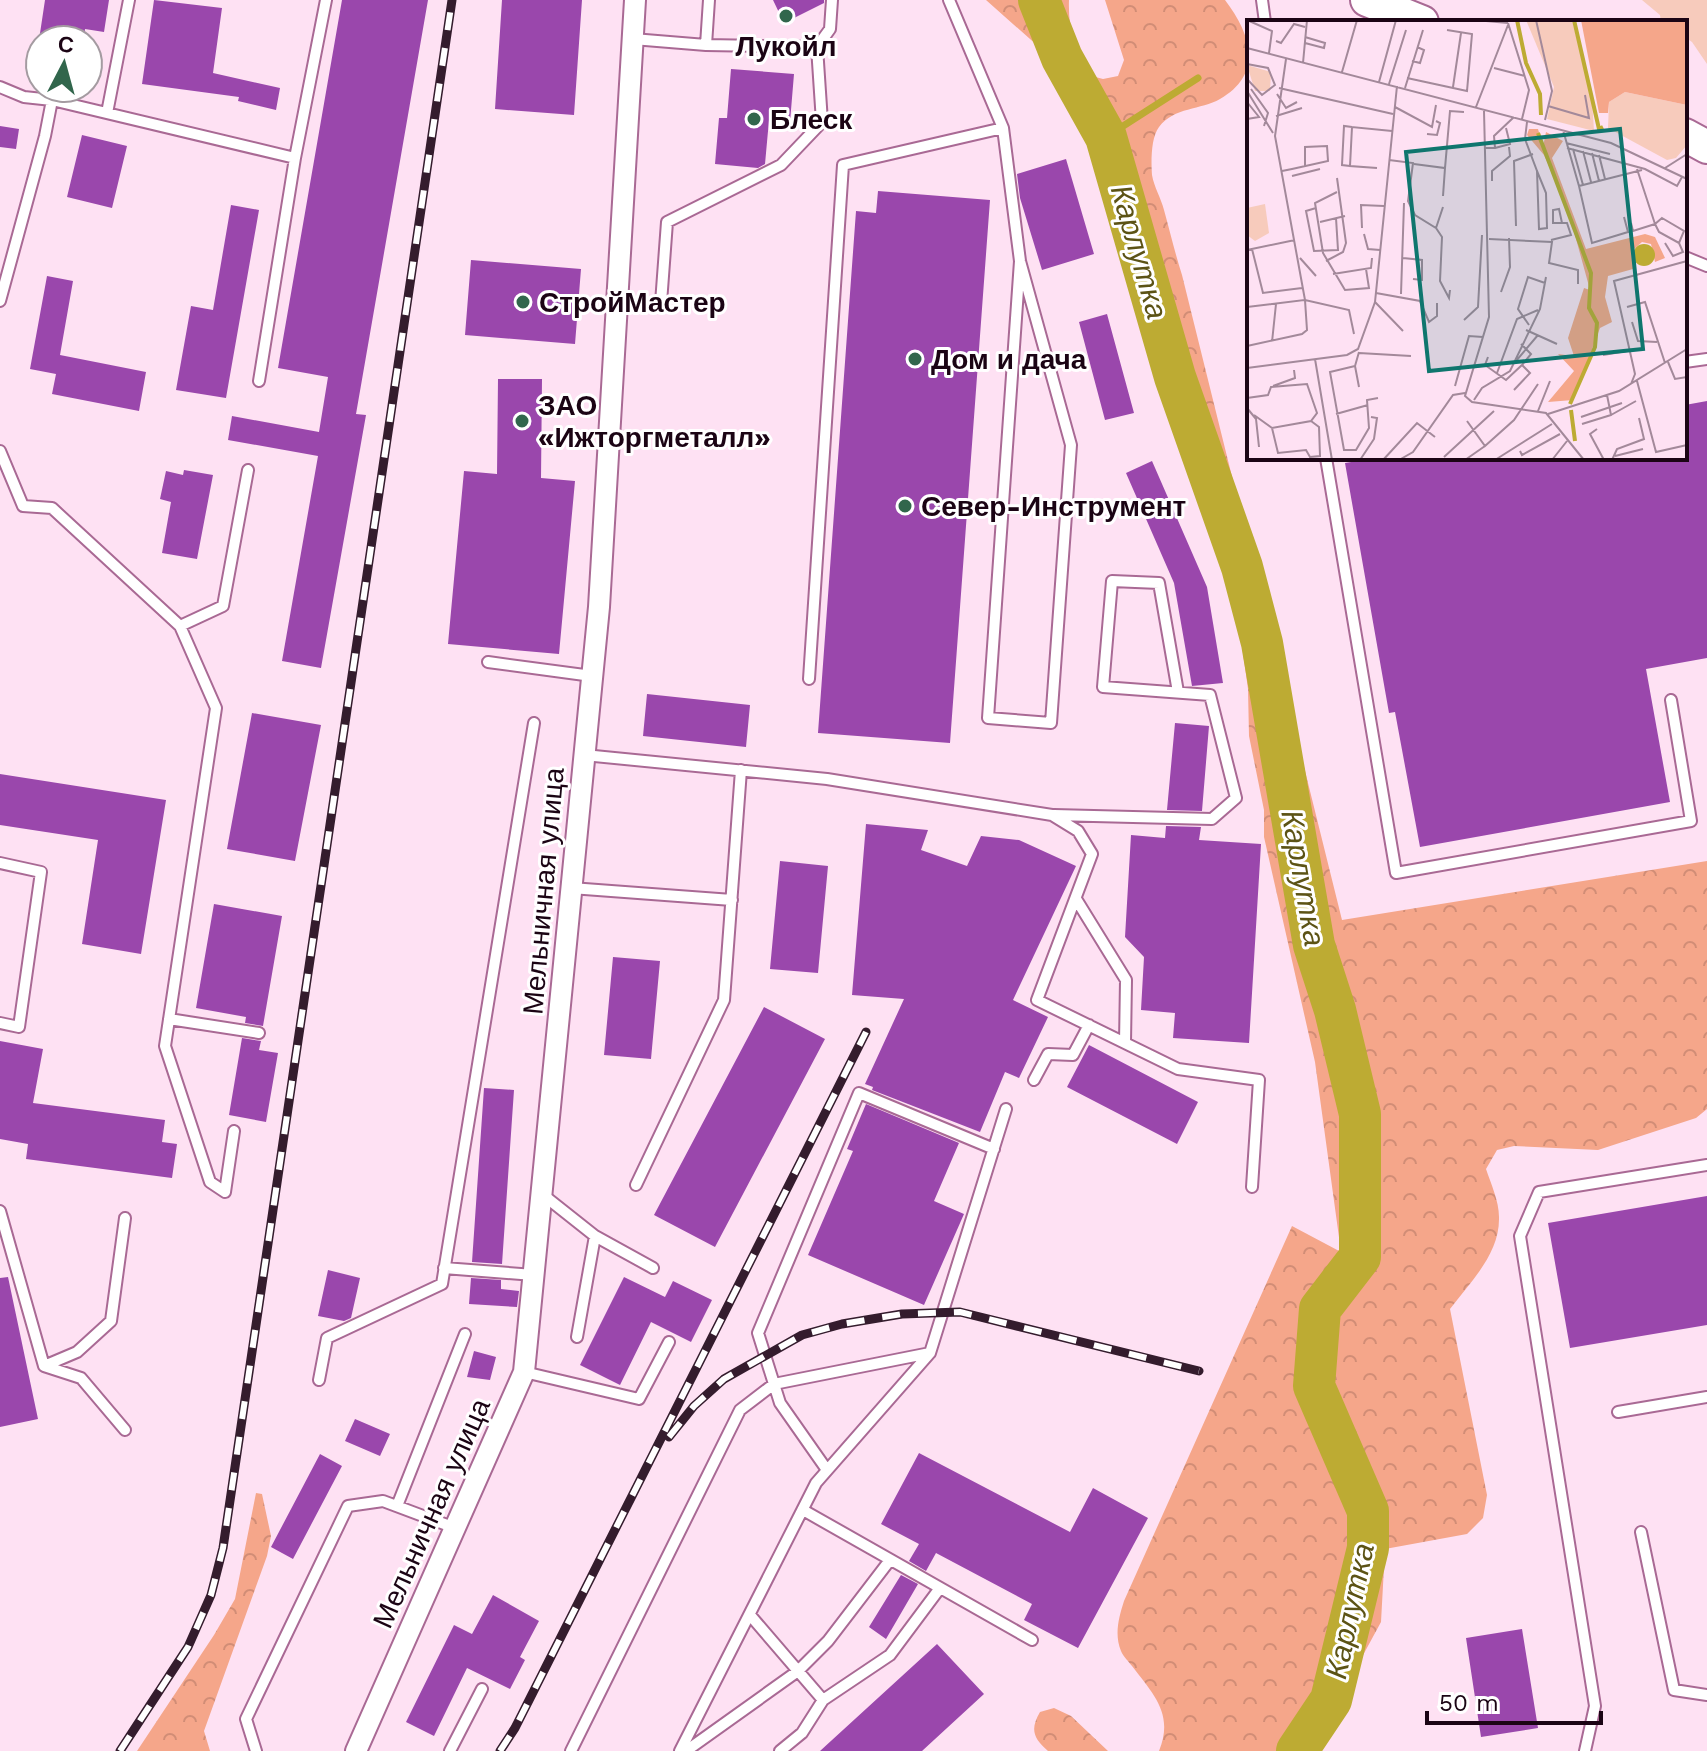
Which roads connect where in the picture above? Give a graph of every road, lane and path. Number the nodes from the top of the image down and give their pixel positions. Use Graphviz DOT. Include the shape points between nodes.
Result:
graph roads {
  1 [pos="129,0"];
  2 [pos="326,0"];
  3 [pos="635,0"];
  4 [pos="709,0"];
  5 [pos="832,0"];
  6 [pos="949,0"];
  7 [pos="1262,0"];
  8 [pos="1367,0"];
  9 [pos="1265,20"];
  10 [pos="1417,20"];
  11 [pos="633,39"];
  12 [pos="706,45"];
  13 [pos="817,47"];
  14 [pos="0,87"];
  15 [pos="24,97"];
  16 [pos="51,104"];
  17 [pos="69,104"];
  18 [pos="107,113"];
  19 [pos="1003,128"];
  20 [pos="1687,136"];
  21 [pos="1707,147"];
  22 [pos="295,158"];
  23 [pos="1687,258"];
  24 [pos="1020,261"];
  25 [pos="1707,268"];
  26 [pos="0,301"];
  27 [pos="661,303"];
  28 [pos="1707,359"];
  29 [pos="1687,362"];
  30 [pos="259,381"];
  31 [pos="0,451"];
  32 [pos="1326,460"];
  33 [pos="248,470"];
  34 [pos="180,626"];
  35 [pos="488,662"];
  36 [pos="592,676"];
  37 [pos="809,679"];
  38 [pos="1178,692"];
  39 [pos="1671,700"];
  40 [pos="534,723"];
  41 [pos="584,755"];
  42 [pos="741,770"];
  43 [pos="1052,815"];
  44 [pos="0,863"];
  45 [pos="571,888"];
  46 [pos="1076,899"];
  47 [pos="732,900"];
  48 [pos="169,1019"];
  49 [pos="0,1023"];
  50 [pos="1089,1025"];
  51 [pos="259,1033"];
  52 [pos="1125,1043"];
  53 [pos="1034,1080"];
  54 [pos="1006,1109"];
  55 [pos="234,1131"];
  56 [pos="994,1149"];
  57 [pos="1707,1165"];
  58 [pos="636,1185"];
  59 [pos="1252,1187"];
  60 [pos="542,1194"];
  61 [pos="0,1211"];
  62 [pos="125,1218"];
  63 [pos="595,1236"];
  64 [pos="444,1268"];
  65 [pos="653,1268"];
  66 [pos="534,1275"];
  67 [pos="465,1334"];
  68 [pos="577,1337"];
  69 [pos="669,1342"];
  70 [pos="930,1353"];
  71 [pos="44,1366"];
  72 [pos="524,1372"];
  73 [pos="319,1380"];
  74 [pos="774,1384"];
  75 [pos="1707,1397"];
  76 [pos="1618,1412"];
  77 [pos="125,1430"];
  78 [pos="827,1470"];
  79 [pos="397,1506"];
  80 [pos="803,1510"];
  81 [pos="455,1528"];
  82 [pos="1641,1532"];
  83 [pos="890,1560"];
  84 [pos="940,1588"];
  85 [pos="750,1615"];
  86 [pos="1032,1640"];
  87 [pos="798,1671"];
  88 [pos="482,1689"];
  89 [pos="1707,1695"];
  90 [pos="823,1700"];
  91 [pos="256,1751"];
  92 [pos="356,1751"];
  93 [pos="450,1751"];
  94 [pos="571,1751"];
  95 [pos="683,1751"];
  96 [pos="780,1751"];
  97 [pos="1585,1751"];
  1 -- 18 [label="lane"];
  2 -- 22 [label="lane"];
  3 -- 11 [label="street, Мельничная улица"];
  4 -- 12 [label="lane"];
  5 -- 13 [label="lane" via="830,29"];
  6 -- 19 [label="lane"];
  7 -- 9 [label="lane"];
  8 -- 10 [label="main road"];
  11 -- 12 [label="lane"];
  11 -- 36 [label="street, Мельничная улица"];
  12 -- 13 [label="lane"];
  13 -- 27 [label="lane" via="822,122 781,165 667,222"];
  14 -- 15 [label="lane"];
  16 -- 26 [label="lane"];
  17 -- 18 [label="lane"];
  18 -- 22 [label="lane"];
  19 -- 24 [label="lane"];
  19 -- 37 [label="lane" via="843,165"];
  20 -- 21 [label="main road"];
  22 -- 30 [label="lane"];
  23 -- 25 [label="lane"];
  24 -- 24 [label="lane" via="988,718 1051,723 1071,445"];
  28 -- 29 [label="lane"];
  31 -- 34 [label="lane" via="23,506 52,508"];
  32 -- 39 [label="lane" via="1396,873 1691,821"];
  33 -- 34 [label="lane" via="223,606"];
  34 -- 48 [label="lane" via="216,708"];
  35 -- 36 [label="lane"];
  36 -- 41 [label="street, Мельничная улица"];
  38 -- 38 [label="lane" via="1103,687 1112,581 1159,583"];
  38 -- 43 [label="lane" via="1210,695 1236,798 1212,819"];
  40 -- 64 [label="lane"];
  41 -- 42 [label="lane"];
  41 -- 45 [label="street, Мельничная улица"];
  42 -- 43 [label="lane"];
  42 -- 47 [label="lane"];
  43 -- 46 [label="lane" via="1078,831 1092,854"];
  44 -- 49 [label="lane" via="41,872 19,1027"];
  45 -- 47 [label="lane"];
  45 -- 60 [label="street, Мельничная улица"];
  46 -- 50 [label="lane" via="1037,1000"];
  46 -- 52 [label="lane" via="1126,980"];
  47 -- 58 [label="lane" via="724,1000"];
  48 -- 51 [label="lane"];
  48 -- 55 [label="lane" via="165,1046 210,1182 225,1192"];
  50 -- 52 [label="lane"];
  50 -- 53 [label="lane" via="1073,1055 1048,1054"];
  52 -- 59 [label="lane" via="1178,1069 1259,1080"];
  54 -- 56 [label="lane"];
  56 -- 70 [label="lane"];
  56 -- 74 [label="lane" via="859,1093 758,1333"];
  57 -- 97 [label="lane" via="1539,1192 1520,1236 1595,1706"];
  60 -- 63 [label="lane"];
  60 -- 66 [label="street, Мельничная улица"];
  61 -- 71 [label="lane"];
  62 -- 71 [label="lane" via="111,1321 77,1352"];
  63 -- 65 [label="lane"];
  63 -- 68 [label="lane"];
  64 -- 66 [label="lane"];
  64 -- 73 [label="lane" via="442,1284 327,1338"];
  66 -- 72 [label="street, Мельничная улица"];
  67 -- 79 [label="lane"];
  69 -- 72 [label="lane" via="639,1399"];
  70 -- 74 [label="lane"];
  70 -- 78 [label="lane"];
  71 -- 77 [label="lane" via="81,1378"];
  72 -- 81 [label="street, Мельничная улица"];
  74 -- 78 [label="lane" via="780,1403"];
  74 -- 94 [label="lane" via="740,1410"];
  75 -- 76 [label="lane"];
  78 -- 80 [label="lane"];
  79 -- 81 [label="lane"];
  79 -- 91 [label="lane" via="383,1501 348,1506 246,1719"];
  80 -- 83 [label="lane"];
  80 -- 85 [label="lane"];
  81 -- 92 [label="street, Мельничная улица"];
  82 -- 89 [label="lane" via="1674,1690"];
  83 -- 84 [label="lane"];
  83 -- 87 [label="lane"];
  84 -- 86 [label="lane"];
  84 -- 90 [label="lane" via="890,1655"];
  85 -- 87 [label="lane"];
  85 -- 95 [label="lane"];
  87 -- 90 [label="lane"];
  87 -- 95 [label="lane"];
  88 -- 93 [label="lane"];
  90 -- 96 [label="lane" via="802,1733"];
}
